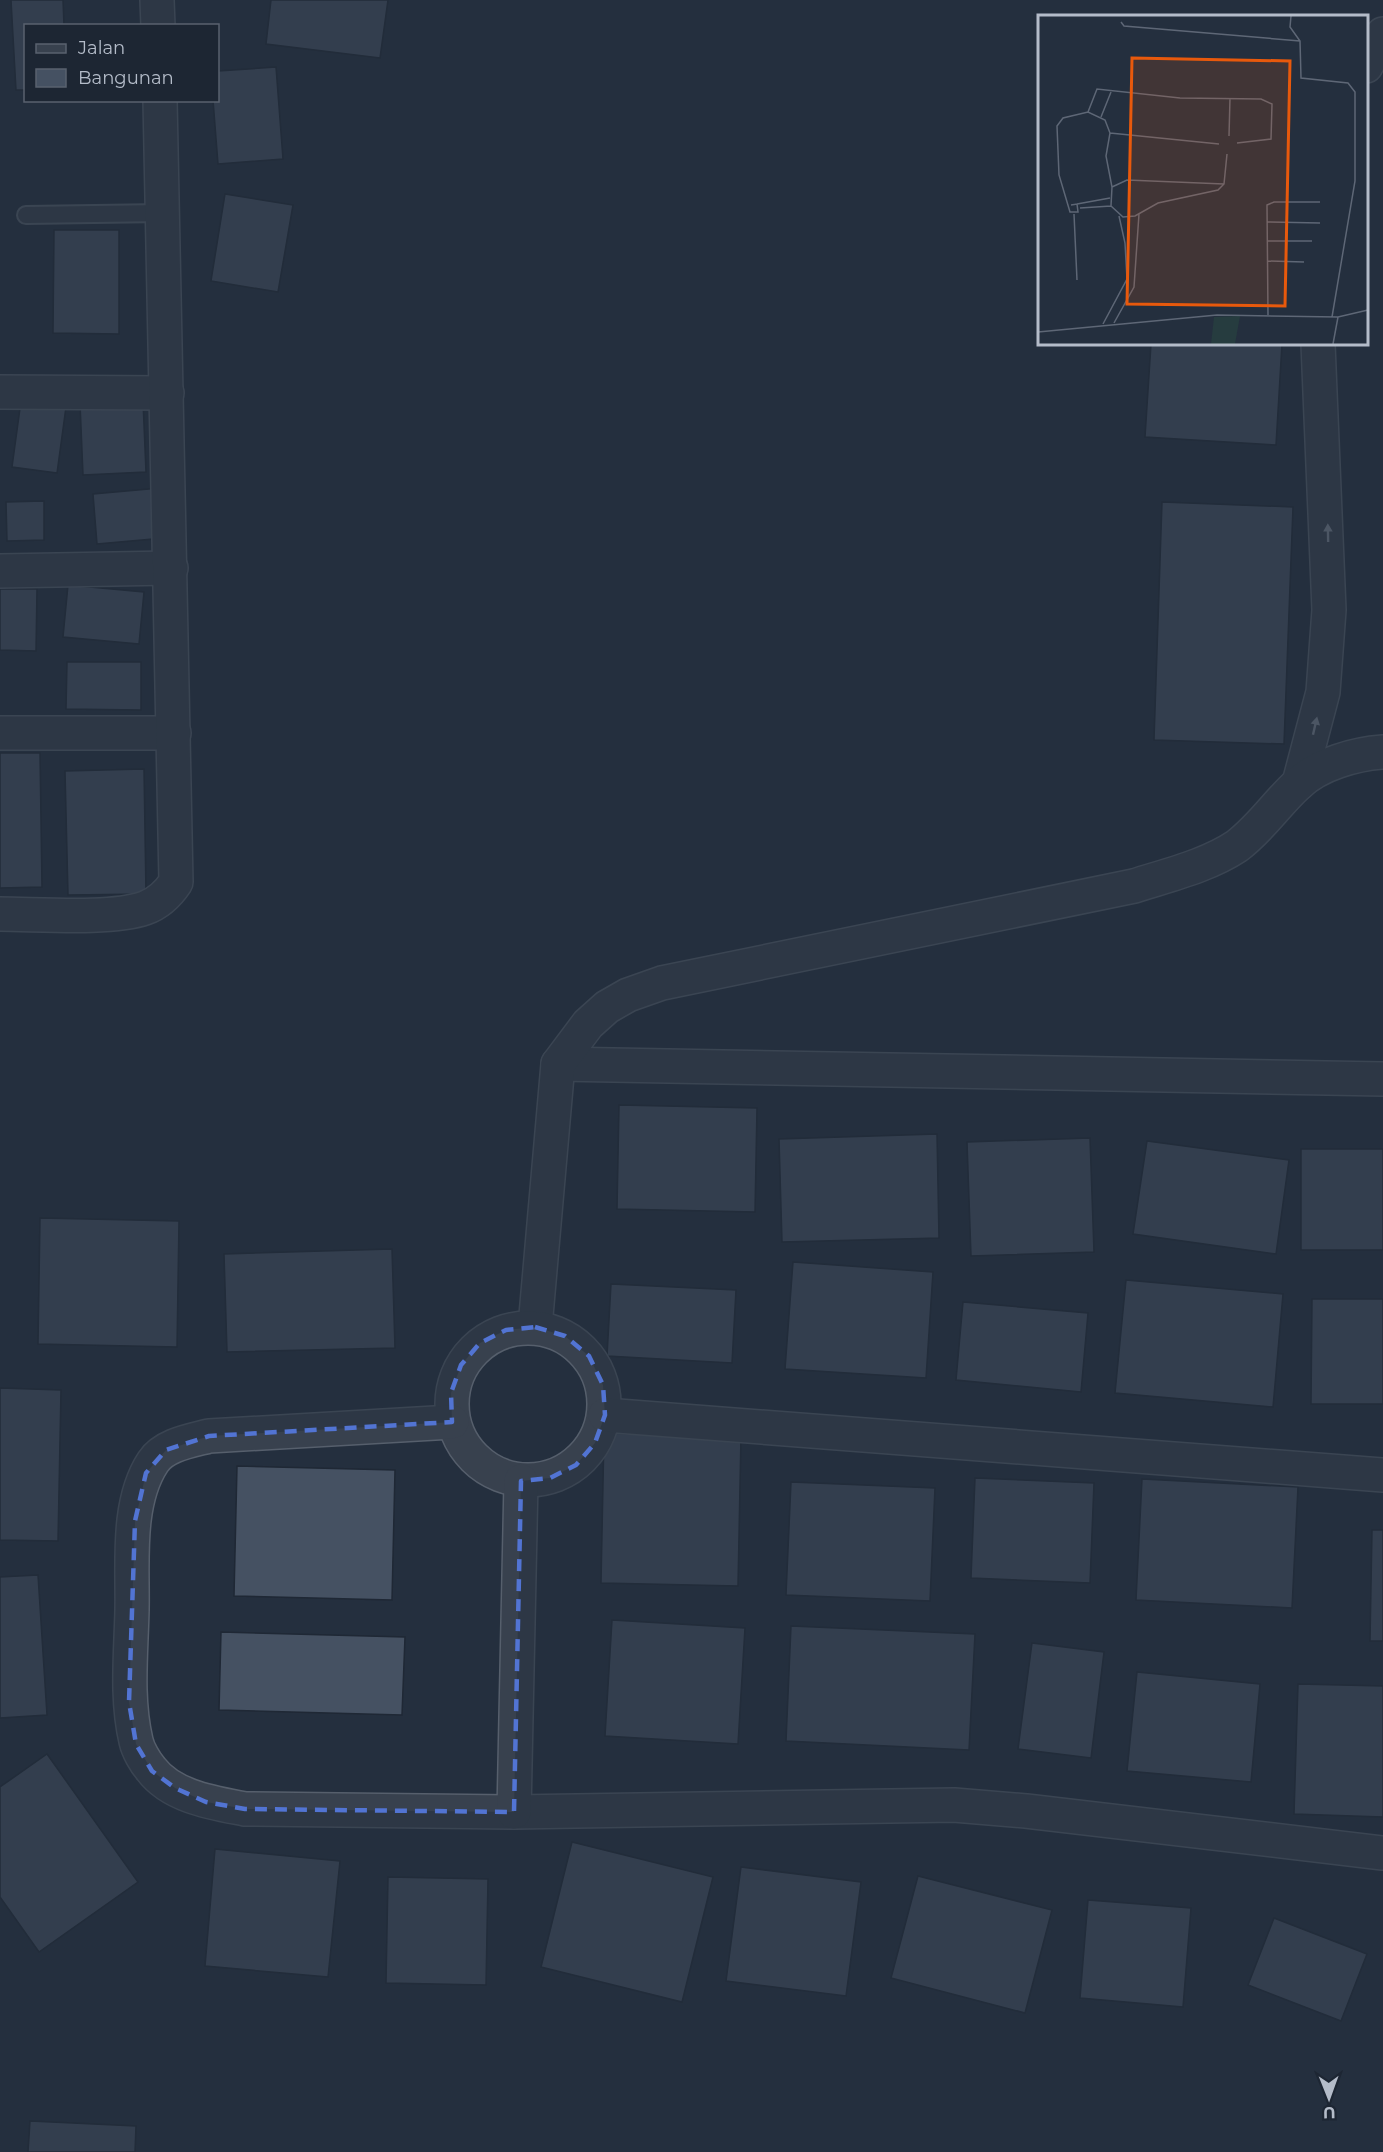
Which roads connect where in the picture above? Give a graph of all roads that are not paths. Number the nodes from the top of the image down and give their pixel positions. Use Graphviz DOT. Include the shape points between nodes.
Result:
graph roads {
  1 [pos="157,0"];
  2 [pos="158,24"];
  3 [pos="1383,34"];
  4 [pos="1368,62"];
  5 [pos="160,102"];
  6 [pos="162,213"];
  7 [pos="26,216"];
  8 [pos="1318,345"];
  9 [pos="0,392"];
  10 [pos="167,393"];
  11 [pos="171,568"];
  12 [pos="0,571"];
  13 [pos="0,733"];
  14 [pos="174,733"];
  15 [pos="1383,752"];
  16 [pos="1299,783"];
  17 [pos="0,914"];
  18 [pos="558,1064"];
  19 [pos="1383,1079"];
  20 [pos="535,1327"];
  21 [pos="605,1415"];
  22 [pos="452,1422"];
  23 [pos="1383,1475"];
  24 [pos="521,1481"];
  25 [pos="514,1812"];
  26 [pos="1383,1853"];
  1 -- 2 [label="street"];
  3 -- 4 [label="street"];
  5 -- 6 [label="street"];
  6 -- 7 [label="lane"];
  6 -- 10 [label="street"];
  16 -- 8 [label="street, one-way" via="1323,692 1329,610"];
  9 -- 10 [label="street"];
  10 -- 11 [label="street"];
  11 -- 12 [label="street"];
  11 -- 14 [label="street"];
  13 -- 14 [label="street"];
  14 -- 17 [label="street" via="178,861 176,882 165,897 145,908 115,913"];
  15 -- 16 [label="street" via="1331,764"];
  16 -- 18 [label="street" via="1264,824 1235,847 1194,867 1134,886 662,983 607,1007 588,1024"];
  18 -- 19 [label="street"];
  18 -- 20 [label="street"];
  20 -- 21 [label="street" via="565,1336 589,1356 603,1385"];
  20 -- 22 [label="street" via="506,1330 480,1343 461,1365 451,1393"];
  21 -- 23 [label="street"];
  21 -- 24 [label="street" via="595,1443 576,1465 550,1478"];
  22 -- 24 [label="street" via="466,1451 490,1472"];
  22 -- 25 [label="street" via="209,1436 183,1442 154,1460 141,1490 135,1521 129,1702 136,1744 152,1771 175,1788 206,1802 245,1809"];
  24 -- 25 [label="street"];
  25 -- 26 [label="street" via="954,1805"];
}
